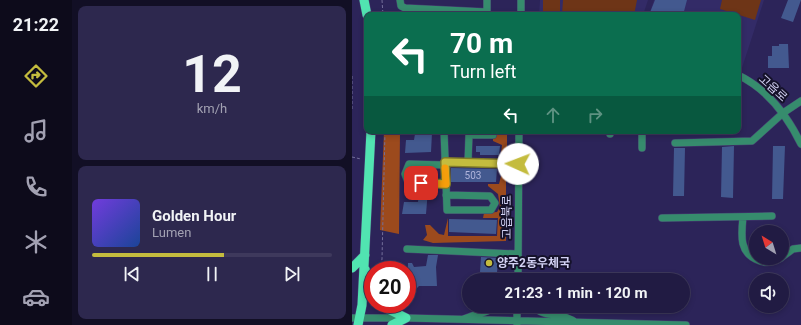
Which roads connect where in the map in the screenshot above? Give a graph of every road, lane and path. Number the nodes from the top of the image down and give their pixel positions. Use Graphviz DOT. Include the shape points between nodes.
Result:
graph roads {
  1 [pos="364,0"];
  2 [pos="382,0"];
  3 [pos="400,0"];
  4 [pos="487,0"];
  5 [pos="521,0"];
  6 [pos="366,12"];
  7 [pos="383,12"];
  8 [pos="471,12"];
  9 [pos="487,12"];
  10 [pos="521,12"];
  11 [pos="352,76"];
  12 [pos="741,77"];
  13 [pos="801,101"];
  14 [pos="352,109"];
  15 [pos="783,113"];
  16 [pos="371,134"];
  17 [pos="385,134"];
  18 [pos="444,134"];
  19 [pos="519,134"];
  20 [pos="642,134"];
  21 [pos="493,136"];
  22 [pos="675,143"];
  23 [pos="801,144"];
  24 [pos="642,148"];
  25 [pos="352,157"];
  26 [pos="370,162"];
  27 [pos="468,162"];
  28 [pos="445,163"];
  29 [pos="518,164"];
  30 [pos="446,184"];
  31 [pos="446,195"];
  32 [pos="772,216"];
  33 [pos="743,217"];
  34 [pos="662,218"];
  35 [pos="801,248"];
  36 [pos="407,250"];
  37 [pos="789,252"];
  38 [pos="518,254"];
  39 [pos="364,255"];
  40 [pos="749,256"];
  41 [pos="364,261"];
  42 [pos="382,261"];
  43 [pos="364,266"];
  44 [pos="352,268"];
  45 [pos="517,273"];
  46 [pos="396,313"];
  47 [pos="478,313"];
  48 [pos="544,313"];
  49 [pos="406,318"];
  50 [pos="455,319"];
  51 [pos="356,320"];
  52 [pos="463,320"];
  53 [pos="517,323"];
  54 [pos="576,323"];
  55 [pos="554,324"];
  56 [pos="392,325"];
  57 [pos="487,325"];
  58 [pos="686,325"];
  1 -- 6 [label="main road"];
  2 -- 7 [label="path"];
  3 -- 8 [label="street" via="401,6 405,8"];
  4 -- 9 [label="street"];
  5 -- 10 [label="street"];
  11 -- 14 [label="path"];
  12 -- 15 [label="street, 고읍로" via="758,88"];
  13 -- 15 [label="street"];
  15 -- 22 [label="street" via="752,141"];
  15 -- 23 [label="street, 고읍로"];
  16 -- 26 [label="main road"];
  17 -- 42 [label="path"];
  18 -- 28 [label="street"];
  19 -- 29 [label="street, 고읍북로"];
  20 -- 24 [label="street"];
  21 -- 27 [label="street" via="469,135"];
  25 -- 26 [label="path"];
  26 -- 39 [label="main road"];
  27 -- 28 [label="street"];
  27 -- 29 [label="street"];
  28 -- 30 [label="street"];
  28 -- 30 [label="street" via="409,164 406,174 408,182"];
  29 -- 38 [label="street, 고읍북로"];
  30 -- 31 [label="street"];
  31 -- 31 [label="street" via="447,210 491,210 495,203 490,196"];
  32 -- 33 [label="street"];
  33 -- 34 [label="street"];
  33 -- 40 [label="street" via="741,240"];
  35 -- 37 [label="street"];
  36 -- 38 [label="street"];
  38 -- 45 [label="street, 고읍북로"];
  39 -- 41 [label="main road"];
  39 -- 44 [label="main road"];
  43 -- 51 [label="main road" via="362,305"];
  46 -- 49 [label="main road"];
  47 -- 52 [label="street"];
  48 -- 54 [label="street" via="570,318"];
  49 -- 50 [label="street"];
  49 -- 51 [label="street"];
  49 -- 56 [label="main road"];
  50 -- 52 [label="street"];
  50 -- 57 [label="street"];
  52 -- 53 [label="street"];
  53 -- 55 [label="street"];
  54 -- 55 [label="street"];
  54 -- 58 [label="street"];
}
